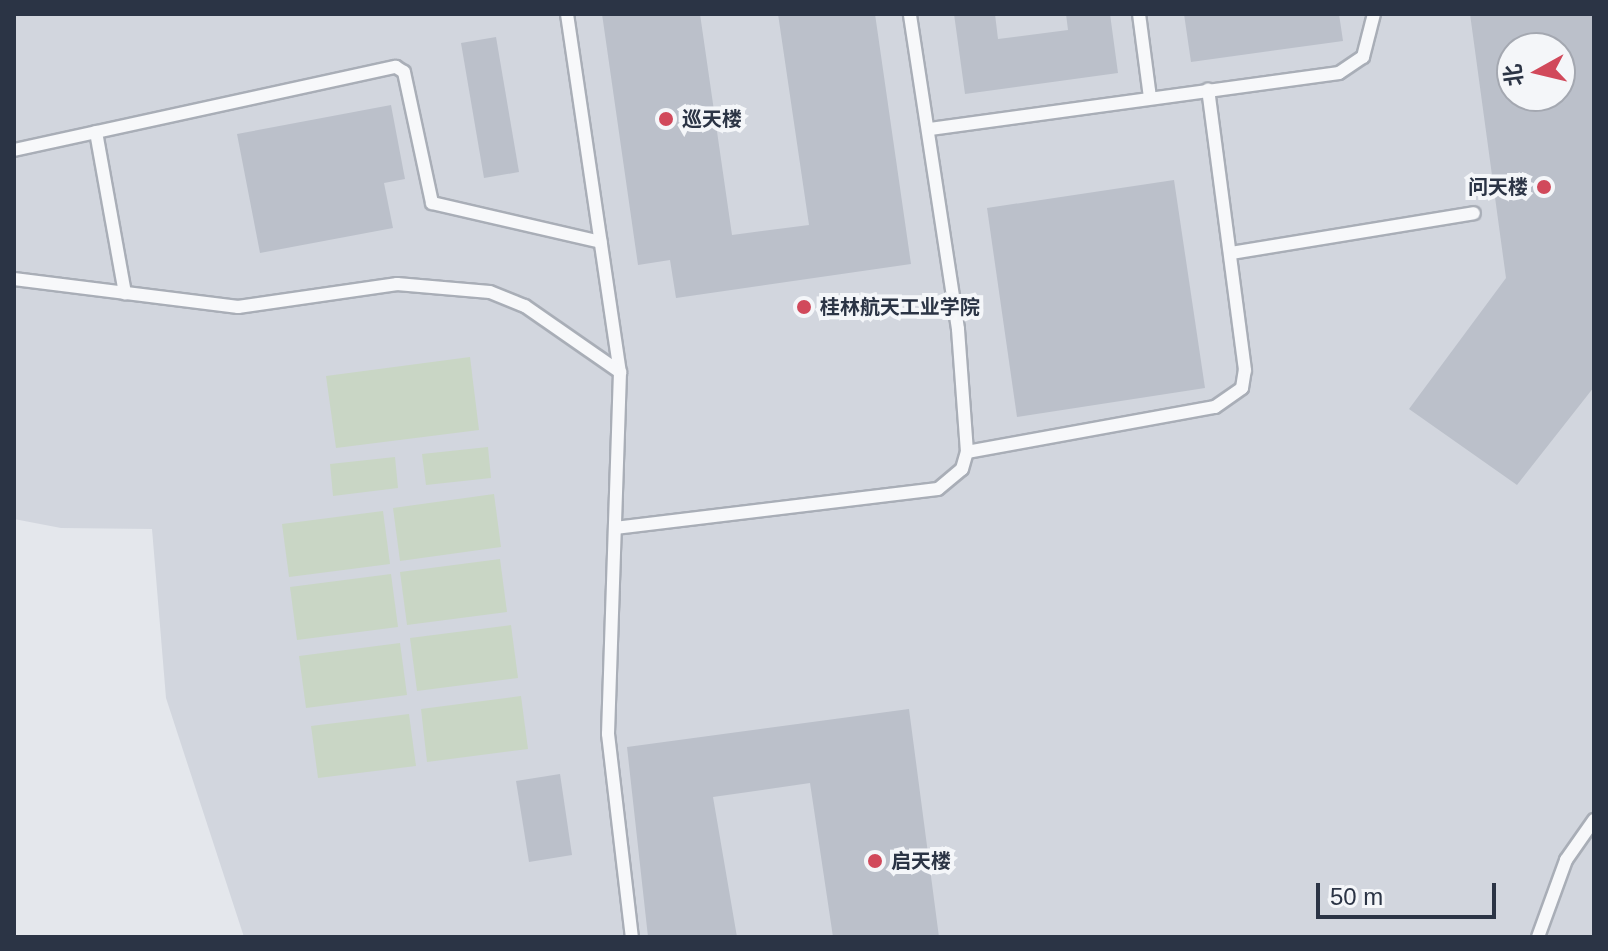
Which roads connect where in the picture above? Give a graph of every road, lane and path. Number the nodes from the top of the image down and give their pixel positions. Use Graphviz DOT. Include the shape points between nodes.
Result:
graph roads {
  1 [pos="567,14"];
  2 [pos="910,14"];
  3 [pos="1139,14"];
  4 [pos="1374,14"];
  5 [pos="1208,89"];
  6 [pos="1150,97"];
  7 [pos="930,129"];
  8 [pos="96,132"];
  9 [pos="14,150"];
  10 [pos="1474,213"];
  11 [pos="601,242"];
  12 [pos="1231,253"];
  13 [pos="14,279"];
  14 [pos="125,293"];
  15 [pos="620,372"];
  16 [pos="967,452"];
  17 [pos="615,528"];
  18 [pos="1594,820"];
  19 [pos="632,937"];
  20 [pos="1538,937"];
  1 -- 11 [label="lane"];
  2 -- 7 [label="lane"];
  3 -- 6 [label="lane"];
  4 -- 5 [label="lane" via="1363,57 1347,71"];
  5 -- 6 [label="lane"];
  5 -- 12 [label="lane"];
  6 -- 7 [label="lane"];
  7 -- 16 [label="lane" via="958,329"];
  8 -- 9 [label="lane"];
  8 -- 11 [label="lane" via="396,67 404,72 432,203"];
  8 -- 14 [label="lane"];
  10 -- 12 [label="lane"];
  11 -- 15 [label="lane"];
  12 -- 16 [label="lane" via="1245,370 1237,394 1215,407"];
  13 -- 14 [label="lane"];
  14 -- 15 [label="lane" via="238,307 397,284 490,292 525,306"];
  15 -- 17 [label="lane"];
  16 -- 17 [label="lane" via="957,479 938,489"];
  17 -- 19 [label="lane" via="608,734"];
  18 -- 20 [label="lane" via="1566,860"];
}
